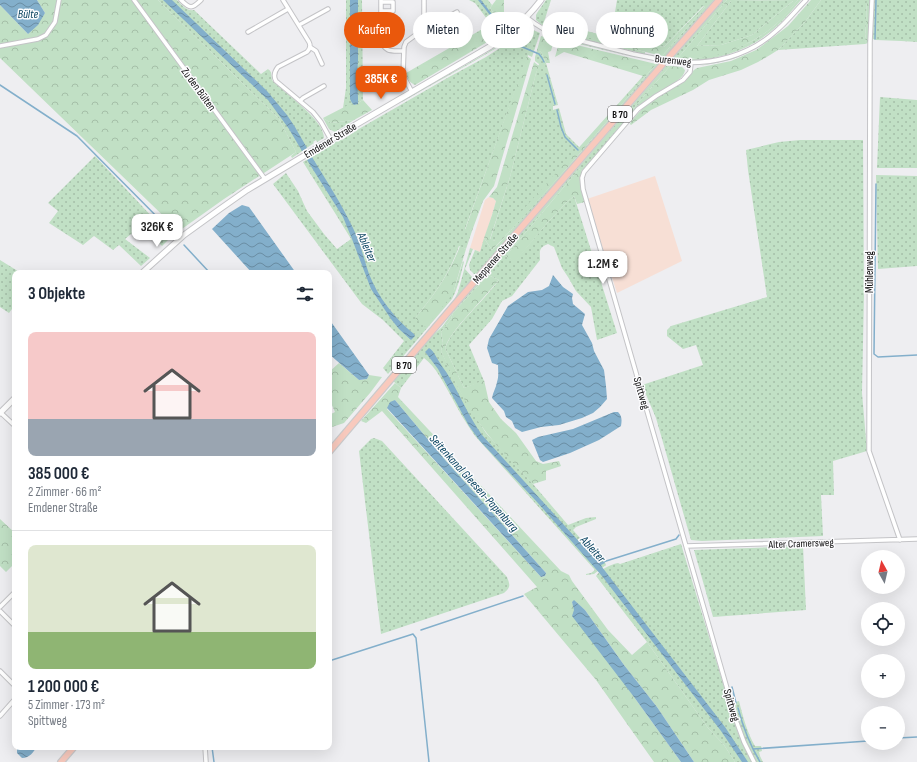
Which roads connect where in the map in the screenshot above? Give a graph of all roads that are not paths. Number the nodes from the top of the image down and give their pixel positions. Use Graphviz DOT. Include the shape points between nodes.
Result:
graph roads {
  1 [pos="59,0"];
  2 [pos="134,0"];
  3 [pos="181,0"];
  4 [pos="201,0"];
  5 [pos="283,0"];
  6 [pos="424,0"];
  7 [pos="541,0"];
  8 [pos="719,0"];
  9 [pos="806,0"];
  10 [pos="872,0"];
  11 [pos="381,1"];
  12 [pos="288,9"];
  13 [pos="328,9"];
  14 [pos="381,11"];
  15 [pos="424,12"];
  16 [pos="530,12"];
  17 [pos="534,23"];
  18 [pos="299,25"];
  19 [pos="248,32"];
  20 [pos="413,37"];
  21 [pos="0,46"];
  22 [pos="310,47"];
  23 [pos="488,48"];
  24 [pos="404,51"];
  25 [pos="669,57"];
  26 [pos="691,63"];
  27 [pos="322,64"];
  28 [pos="662,65"];
  29 [pos="324,86"];
  30 [pos="412,92"];
  31 [pos="300,101"];
  32 [pos="331,140"];
  33 [pos="265,179"];
  34 [pos="145,270"];
  35 [pos="12,401"];
  36 [pos="0,412"];
  37 [pos="12,423"];
  38 [pos="332,448"];
  39 [pos="917,539"];
  40 [pos="900,540"];
  41 [pos="686,546"];
  42 [pos="12,595"];
  43 [pos="0,607"];
  44 [pos="0,611"];
  45 [pos="3,614"];
  46 [pos="0,618"];
  47 [pos="12,623"];
  48 [pos="0,671"];
  49 [pos="12,683"];
  50 [pos="12,702"];
  51 [pos="0,716"];
  52 [pos="71,750"];
  53 [pos="205,750"];
  54 [pos="61,762"];
  55 [pos="206,762"];
  56 [pos="754,762"];
  1 -- 21 [label="street" via="55,22 46,35 38,39"];
  2 -- 33 [label="street, Zu den Bülten"];
  3 -- 4 [label="street" via="190,7"];
  5 -- 12 [label="street"];
  6 -- 15 [label="street"];
  7 -- 16 [label="street, Emdener Straße"];
  8 -- 25 [label="main road"];
  9 -- 26 [label="street, Burenweg" via="776,32 755,46 732,57"];
  10 -- 40 [label="street, Mühlenweg" via="869,451"];
  11 -- 14 [label="street"];
  11 -- 14 [label="street" via="393,2 392,11"];
  12 -- 18 [label="street"];
  12 -- 19 [label="street"];
  13 -- 18 [label="street"];
  14 -- 24 [label="street" via="382,46 387,50"];
  17 -- 26 [label="street, Burenweg, bridge" via="550,33 658,60"];
  18 -- 22 [label="street"];
  20 -- 24 [label="street" via="406,42"];
  22 -- 27 [label="street" via="316,51"];
  22 -- 31 [label="street" via="307,52 278,67 274,73 276,81"];
  23 -- 30 [label="street, Emdener Straße"];
  24 -- 30 [label="street" via="403,75"];
  26 -- 41 [label="street, Spittweg" via="690,72 683,80 638,109 584,172 582,181"];
  28 -- 38 [label="main road, Meppener Straße / B 70"];
  29 -- 31 [label="street"];
  30 -- 32 [label="street, Emdener Straße"];
  31 -- 32 [label="street" via="321,122"];
  32 -- 33 [label="street, Emdener Straße"];
  33 -- 34 [label="street, Emdener Straße" via="184,235"];
  35 -- 36 [label="street"];
  36 -- 37 [label="street"];
  39 -- 40 [label="street, Alter Cramersweg"];
  40 -- 41 [label="street, Alter Cramersweg"];
  41 -- 56 [label="street, Spittweg" via="737,723"];
  42 -- 43 [label="street"];
  44 -- 45 [label="street"];
  45 -- 46 [label="street"];
  45 -- 47 [label="street"];
  48 -- 49 [label="street"];
  50 -- 51 [label="street"];
  52 -- 54 [label="main road"];
  53 -- 55 [label="street"];
}
